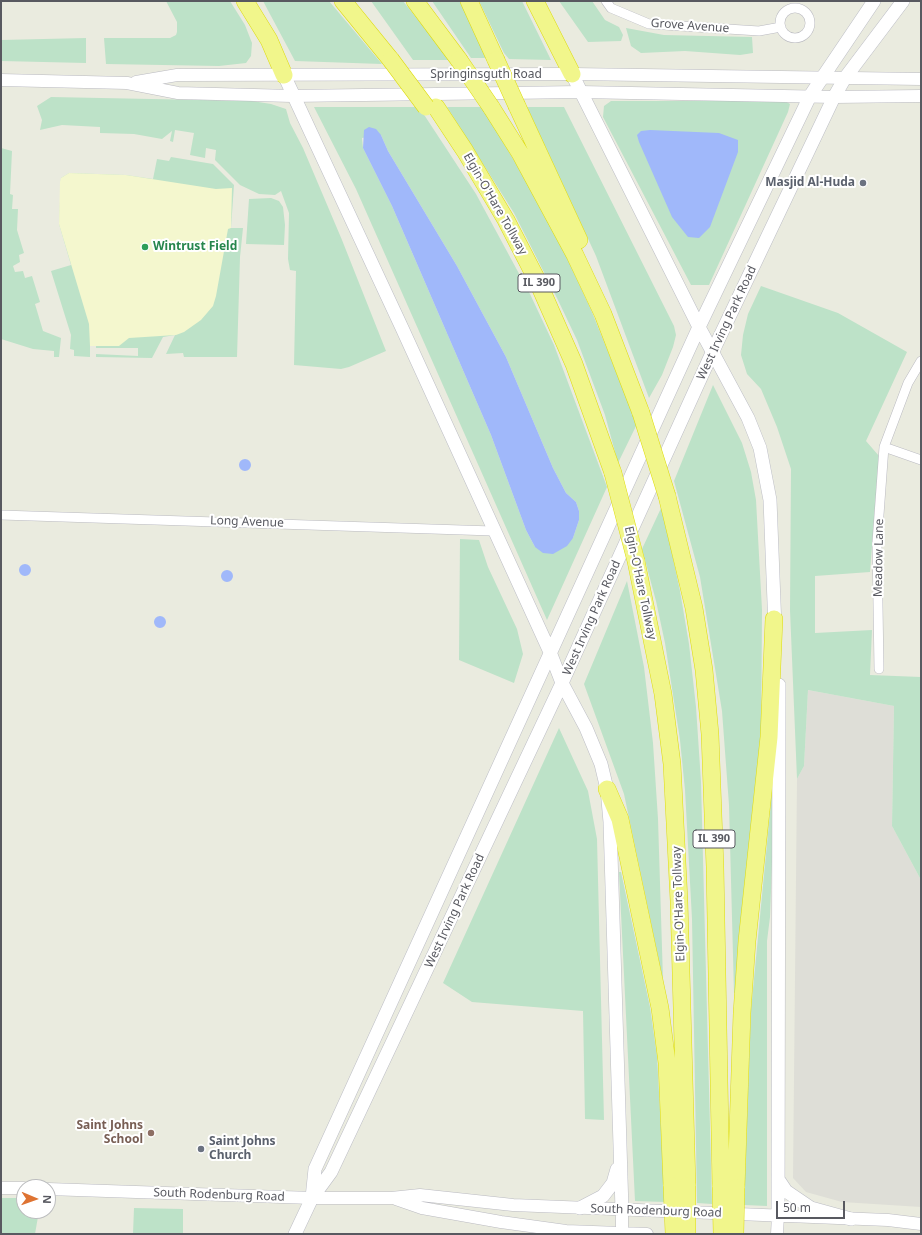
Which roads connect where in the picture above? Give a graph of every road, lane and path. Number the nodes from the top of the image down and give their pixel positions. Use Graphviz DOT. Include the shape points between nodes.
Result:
graph roads {
  1 [pos="245,1"];
  2 [pos="343,1"];
  3 [pos="356,1"];
  4 [pos="415,1"];
  5 [pos="469,1"];
  6 [pos="535,1"];
  7 [pos="606,1"];
  8 [pos="874,1"];
  9 [pos="903,1"];
  10 [pos="781,27"];
  11 [pos="397,60"];
  12 [pos="572,74"];
  13 [pos="284,75"];
  14 [pos="821,78"];
  15 [pos="845,78"];
  16 [pos="921,79"];
  17 [pos="1,80"];
  18 [pos="127,83"];
  19 [pos="580,92"];
  20 [pos="292,96"];
  21 [pos="810,96"];
  22 [pos="921,96"];
  23 [pos="834,97"];
  24 [pos="603,314"];
  25 [pos="699,327"];
  26 [pos="712,353"];
  27 [pos="921,361"];
  28 [pos="884,447"];
  29 [pos="921,460"];
  30 [pos="1,515"];
  31 [pos="493,531"];
  32 [pos="774,619"];
  33 [pos="550,652"];
  34 [pos="879,669"];
  35 [pos="562,683"];
  36 [pos="607,789"];
  37 [pos="620,1158"];
  38 [pos="778,1179"];
  39 [pos="679,1186"];
  40 [pos="729,1187"];
  41 [pos="1,1188"];
  42 [pos="16,1188"];
  43 [pos="56,1189"];
  44 [pos="312,1198"];
  45 [pos="391,1198"];
  46 [pos="580,1208"];
  47 [pos="622,1210"];
  48 [pos="778,1215"];
  49 [pos="851,1219"];
  50 [pos="921,1224"];
  51 [pos="570,1232"];
  52 [pos="296,1234"];
  53 [pos="622,1234"];
  54 [pos="647,1234"];
  55 [pos="674,1234"];
  56 [pos="687,1234"];
  57 [pos="722,1234"];
  58 [pos="735,1234"];
  59 [pos="777,1234"];
  1 -- 13 [label="highway" via="269,40"];
  2 -- 11 [label="highway"];
  3 -- 11 [label="highway, Elgin-O'Hare Tollway / IL 390"];
  4 -- 24 [label="highway, IL 390, bridge" via="492,107 544,197"];
  5 -- 24 [label="highway, bridge" via="596,280"];
  6 -- 12 [label="highway"];
  7 -- 10 [label="street, Grove Avenue" via="611,8 649,24 759,31"];
  8 -- 14 [label="main road, West Irving Park Road"];
  9 -- 15 [label="main road, West Irving Park Road"];
  11 -- 39 [label="highway, Elgin-O'Hare Tollway / IL 390, bridge" via="465,151 506,220 552,312 574,364 613,473 636,561 661,686 672,764 679,894"];
  12 -- 13 [label="street, Springinsguth Road"];
  12 -- 14 [label="street, Springinsguth Road"];
  12 -- 19 [label="main road"];
  13 -- 18 [label="street, Springinsguth Road" via="177,75"];
  13 -- 20 [label="main road"];
  14 -- 15 [label="street, Springinsguth Road"];
  14 -- 21 [label="main road, West Irving Park Road"];
  15 -- 16 [label="street, Springinsguth Road"];
  15 -- 23 [label="main road, West Irving Park Road"];
  17 -- 18 [label="street, Springinsguth Road"];
  18 -- 20 [label="street, Springinsguth Road" via="178,93"];
  19 -- 20 [label="street, Springinsguth Road"];
  19 -- 21 [label="street, Springinsguth Road"];
  19 -- 25 [label="main road"];
  20 -- 31 [label="main road" via="402,328"];
  21 -- 23 [label="street, Springinsguth Road"];
  21 -- 25 [label="main road, West Irving Park Road"];
  22 -- 23 [label="street, Springinsguth Road"];
  23 -- 26 [label="main road, West Irving Park Road"];
  24 -- 40 [label="highway, IL 390, bridge" via="641,413 666,496 694,608 704,670 710,734"];
  25 -- 26 [label="main road"];
  25 -- 33 [label="main road, West Irving Park Road"];
  26 -- 32 [label="main road" via="748,418 760,448 767,476"];
  26 -- 35 [label="main road, West Irving Park Road"];
  27 -- 28 [label="street, Meadow Lane" via="908,383"];
  28 -- 29 [label="street"];
  28 -- 34 [label="street, Meadow Lane" via="877,542"];
  30 -- 31 [label="street, Long Avenue"];
  31 -- 33 [label="main road"];
  32 -- 38 [label="main road" via="779,656 780,796"];
  32 -- 40 [label="highway" via="769,737 747,941"];
  33 -- 35 [label="main road"];
  33 -- 44 [label="main road, West Irving Park Road" via="315,1169"];
  35 -- 36 [label="main road" via="586,728 601,764"];
  35 -- 44 [label="main road, West Irving Park Road" via="331,1172"];
  36 -- 37 [label="main road"];
  36 -- 39 [label="highway" via="620,819 661,1015"];
  37 -- 46 [label="main road" via="613,1183 603,1196"];
  37 -- 47 [label="main road"];
  38 -- 48 [label="main road"];
  38 -- 49 [label="main road" via="786,1191 811,1208"];
  39 -- 55 [label="highway, bridge"];
  39 -- 56 [label="highway, Elgin-O'Hare Tollway / IL 390, bridge"];
  40 -- 57 [label="highway, IL 390, bridge"];
  40 -- 58 [label="highway, bridge"];
  41 -- 42 [label="street"];
  43 -- 44 [label="street, South Rodenburg Road"];
  44 -- 45 [label="street, South Rodenburg Road"];
  44 -- 52 [label="main road, West Irving Park Road"];
  45 -- 46 [label="street, South Rodenburg Road" via="420,1196"];
  45 -- 51 [label="street, South Rodenburg Road" via="422,1208"];
  46 -- 47 [label="street, South Rodenburg Road"];
  47 -- 48 [label="street, South Rodenburg Road"];
  47 -- 53 [label="street"];
  48 -- 49 [label="street, South Rodenburg Road"];
  48 -- 59 [label="street"];
  49 -- 50 [label="street, South Rodenburg Road"];
  51 -- 53 [label="street, South Rodenburg Road"];
  53 -- 54 [label="street, South Rodenburg Road"];
}
